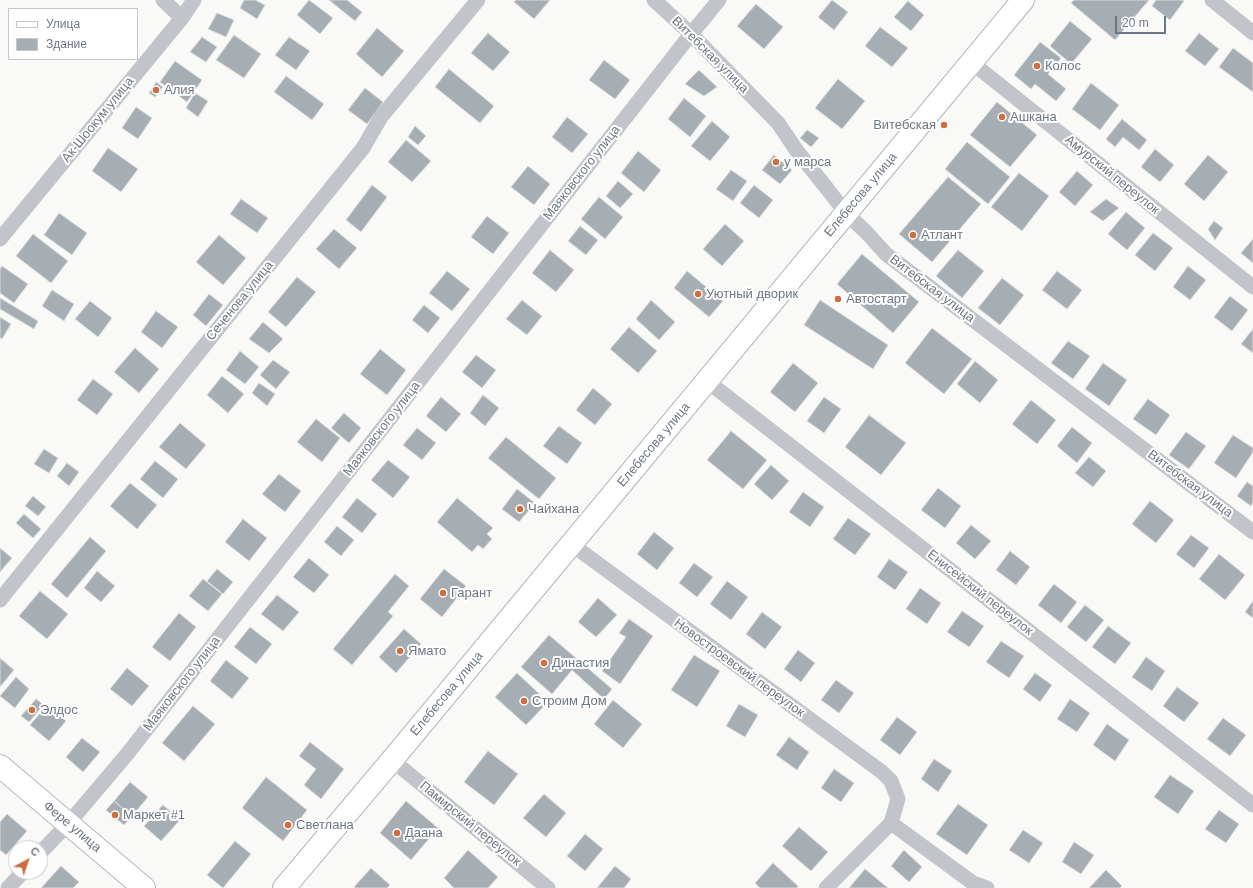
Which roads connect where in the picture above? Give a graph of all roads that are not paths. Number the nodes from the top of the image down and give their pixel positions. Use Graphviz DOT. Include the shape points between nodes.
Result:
graph roads {
  1 [pos="163,0"];
  2 [pos="194,0"];
  3 [pos="478,0"];
  4 [pos="654,0"];
  5 [pos="719,0"];
  6 [pos="1022,0"];
  7 [pos="1212,0"];
  8 [pos="182,18"];
  9 [pos="1251,28"];
  10 [pos="691,34"];
  11 [pos="971,62"];
  12 [pos="846,213"];
  13 [pos="0,239"];
  14 [pos="1253,287"];
  15 [pos="707,381"];
  16 [pos="1253,532"];
  17 [pos="571,544"];
  18 [pos="0,600"];
  19 [pos="392,760"];
  20 [pos="0,766"];
  21 [pos="1253,805"];
  22 [pos="891,823"];
  23 [pos="68,824"];
  24 [pos="48,845"];
  25 [pos="16,880"];
  26 [pos="8,888"];
  27 [pos="144,888"];
  28 [pos="284,888"];
  29 [pos="548,888"];
  30 [pos="826,888"];
  31 [pos="987,888"];
  1 -- 8 [label="street"];
  2 -- 8 [label="street, Ак-Шоокум улица"];
  3 -- 18 [label="street, Сеченова улица" via="381,117 363,148"];
  4 -- 10 [label="street, Витебская улица"];
  5 -- 10 [label="street, Маяковского улица"];
  6 -- 11 [label="main road, Елебесова улица"];
  7 -- 9 [label="street"];
  8 -- 13 [label="street, Ак-Шоокум улица"];
  10 -- 12 [label="street, Витебская улица" via="778,123"];
  10 -- 23 [label="street, Маяковского улица" via="128,753"];
  11 -- 12 [label="main road, Елебесова улица"];
  11 -- 14 [label="street, Амурский переулок"];
  12 -- 15 [label="main road, Елебесова улица"];
  12 -- 16 [label="street, Витебская улица" via="886,254"];
  15 -- 17 [label="main road, Елебесова улица"];
  15 -- 21 [label="street, Енисейский переулок"];
  17 -- 19 [label="main road, Елебесова улица"];
  17 -- 22 [label="street, Новостроевский переулок" via="882,772 891,781 898,799"];
  19 -- 28 [label="main road, Елебесова улица"];
  19 -- 29 [label="street, Памирский переулок"];
  20 -- 23 [label="main road, Фере улица"];
  22 -- 30 [label="street"];
  22 -- 31 [label="street" via="973,883"];
  23 -- 24 [label="street, Маяковского улица"];
  23 -- 27 [label="main road, Фере улица"];
  25 -- 26 [label="street"];
}
